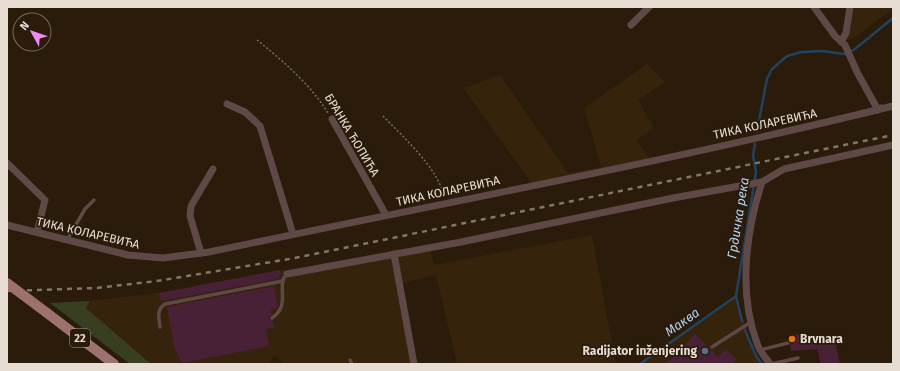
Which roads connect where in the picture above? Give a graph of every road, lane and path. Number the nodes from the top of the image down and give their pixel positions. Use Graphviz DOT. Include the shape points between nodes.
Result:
graph roads {
  1 [pos="649,7"];
  2 [pos="814,7"];
  3 [pos="850,7"];
  4 [pos="631,25"];
  5 [pos="257,40"];
  6 [pos="841,42"];
  7 [pos="227,104"];
  8 [pos="893,105"];
  9 [pos="878,110"];
  10 [pos="384,116"];
  11 [pos="332,119"];
  12 [pos="893,145"];
  13 [pos="7,163"];
  14 [pos="214,168"];
  15 [pos="760,183"];
  16 [pos="94,200"];
  17 [pos="445,203"];
  18 [pos="386,215"];
  19 [pos="7,225"];
  20 [pos="37,232"];
  21 [pos="294,234"];
  22 [pos="67,241"];
  23 [pos="201,253"];
  24 [pos="394,254"];
  25 [pos="287,274"];
  26 [pos="283,281"];
  27 [pos="7,284"];
  28 [pos="272,318"];
  29 [pos="751,322"];
  30 [pos="160,327"];
  31 [pos="788,343"];
  32 [pos="712,347"];
  33 [pos="760,350"];
  34 [pos="798,358"];
  35 [pos="350,360"];
  36 [pos="114,364"];
  37 [pos="352,364"];
  38 [pos="414,364"];
  39 [pos="770,364"];
  1 -- 4 [label="street"];
  2 -- 6 [label="street"];
  3 -- 6 [label="street" via="846,33"];
  5 -- 11 [label="path, БРАНКА ЋОПИЋА" via="282,60 319,98"];
  6 -- 9 [label="street" via="848,50"];
  7 -- 21 [label="street" via="245,112 260,126"];
  8 -- 9 [label="street, ТИКА КОЛАРЕВИЋА"];
  9 -- 17 [label="street, ТИКА КОЛАРЕВИЋА"];
  10 -- 17 [label="path" via="430,170 442,188"];
  11 -- 18 [label="street, БРАНКА ЋОПИЋА"];
  12 -- 15 [label="street" via="784,169"];
  13 -- 20 [label="street" via="45,200"];
  14 -- 23 [label="street" via="191,206 190,216"];
  15 -- 24 [label="street"];
  15 -- 29 [label="street" via="746,264 748,312"];
  16 -- 22 [label="lane" via="84,209"];
  17 -- 18 [label="street, ТИКА КОЛАРЕВИЋА"];
  18 -- 21 [label="street, ТИКА КОЛАРЕВИЋА"];
  19 -- 20 [label="street, ТИКА КОЛАРЕВИЋА"];
  20 -- 22 [label="street, ТИКА КОЛАРЕВИЋА"];
  21 -- 23 [label="street, ТИКА КОЛАРЕВИЋА"];
  22 -- 23 [label="street, ТИКА КОЛАРЕВИЋА" via="128,255 163,258"];
  24 -- 25 [label="street"];
  24 -- 38 [label="street"];
  25 -- 26 [label="lane"];
  26 -- 28 [label="lane" via="282,307"];
  26 -- 30 [label="lane" via="164,304 158,313"];
  27 -- 36 [label="main road, 22, bridge"];
  29 -- 32 [label="lane"];
  29 -- 33 [label="street"];
  31 -- 33 [label="lane"];
  33 -- 39 [label="street"];
  34 -- 39 [label="lane"];
  35 -- 37 [label="lane"];
}
